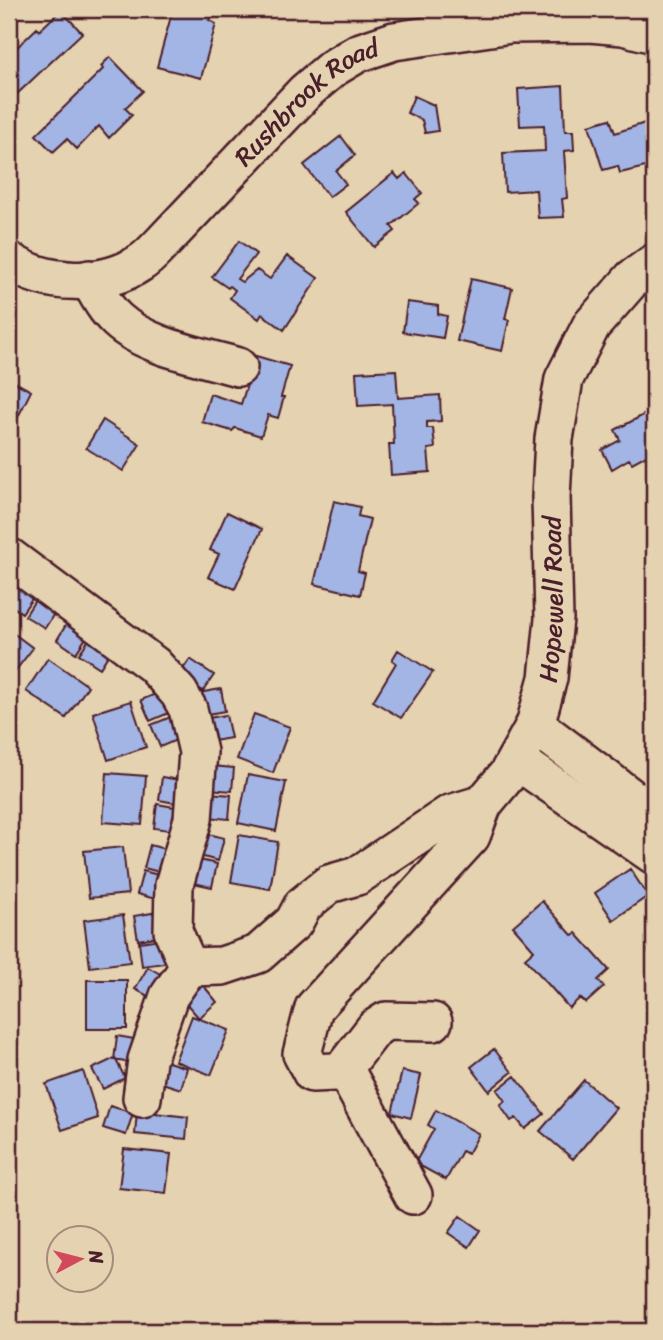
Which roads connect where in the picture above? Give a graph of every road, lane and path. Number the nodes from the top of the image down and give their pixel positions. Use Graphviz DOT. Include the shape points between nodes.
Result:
graph roads {
  1 [pos="654,34"];
  2 [pos="9,261"];
  3 [pos="654,263"];
  4 [pos="89,279"];
  5 [pos="238,367"];
  6 [pos="9,557"];
  7 [pos="535,725"];
  8 [pos="516,760"];
  9 [pos="483,804"];
  10 [pos="654,815"];
  11 [pos="654,855"];
  12 [pos="188,967"];
  13 [pos="433,1022"];
  14 [pos="344,1068"];
  15 [pos="142,1098"];
  16 [pos="413,1195"];
  1 -- 4 [label="street, Rushbrook Road" via="590,23 511,24 394,41 358,53 305,92 140,264 108,278"];
  2 -- 4 [label="street, Rushbrook Road" via="46,277"];
  3 -- 7 [label="street, Hopewell Road" via="633,278 591,326 565,379 554,439 551,497 554,619 548,678"];
  4 -- 5 [label="street" via="106,309 135,334"];
  6 -- 12 [label="street" via="154,665 188,709 198,752 193,819 174,885 173,931"];
  7 -- 8 [label="street, Hopewell Road"];
  7 -- 10 [label="street"];
  8 -- 9 [label="street, Hopewell Road"];
  8 -- 11 [label="street"];
  9 -- 12 [label="street" via="450,814 357,876 340,903 314,921 293,922 258,954 222,966"];
  9 -- 14 [label="street" via="471,836 314,1008 302,1054 312,1073"];
  12 -- 15 [label="street" via="169,996 147,1060"];
  13 -- 14 [label="street" via="386,1021 375,1028"];
  14 -- 16 [label="street"];
}
